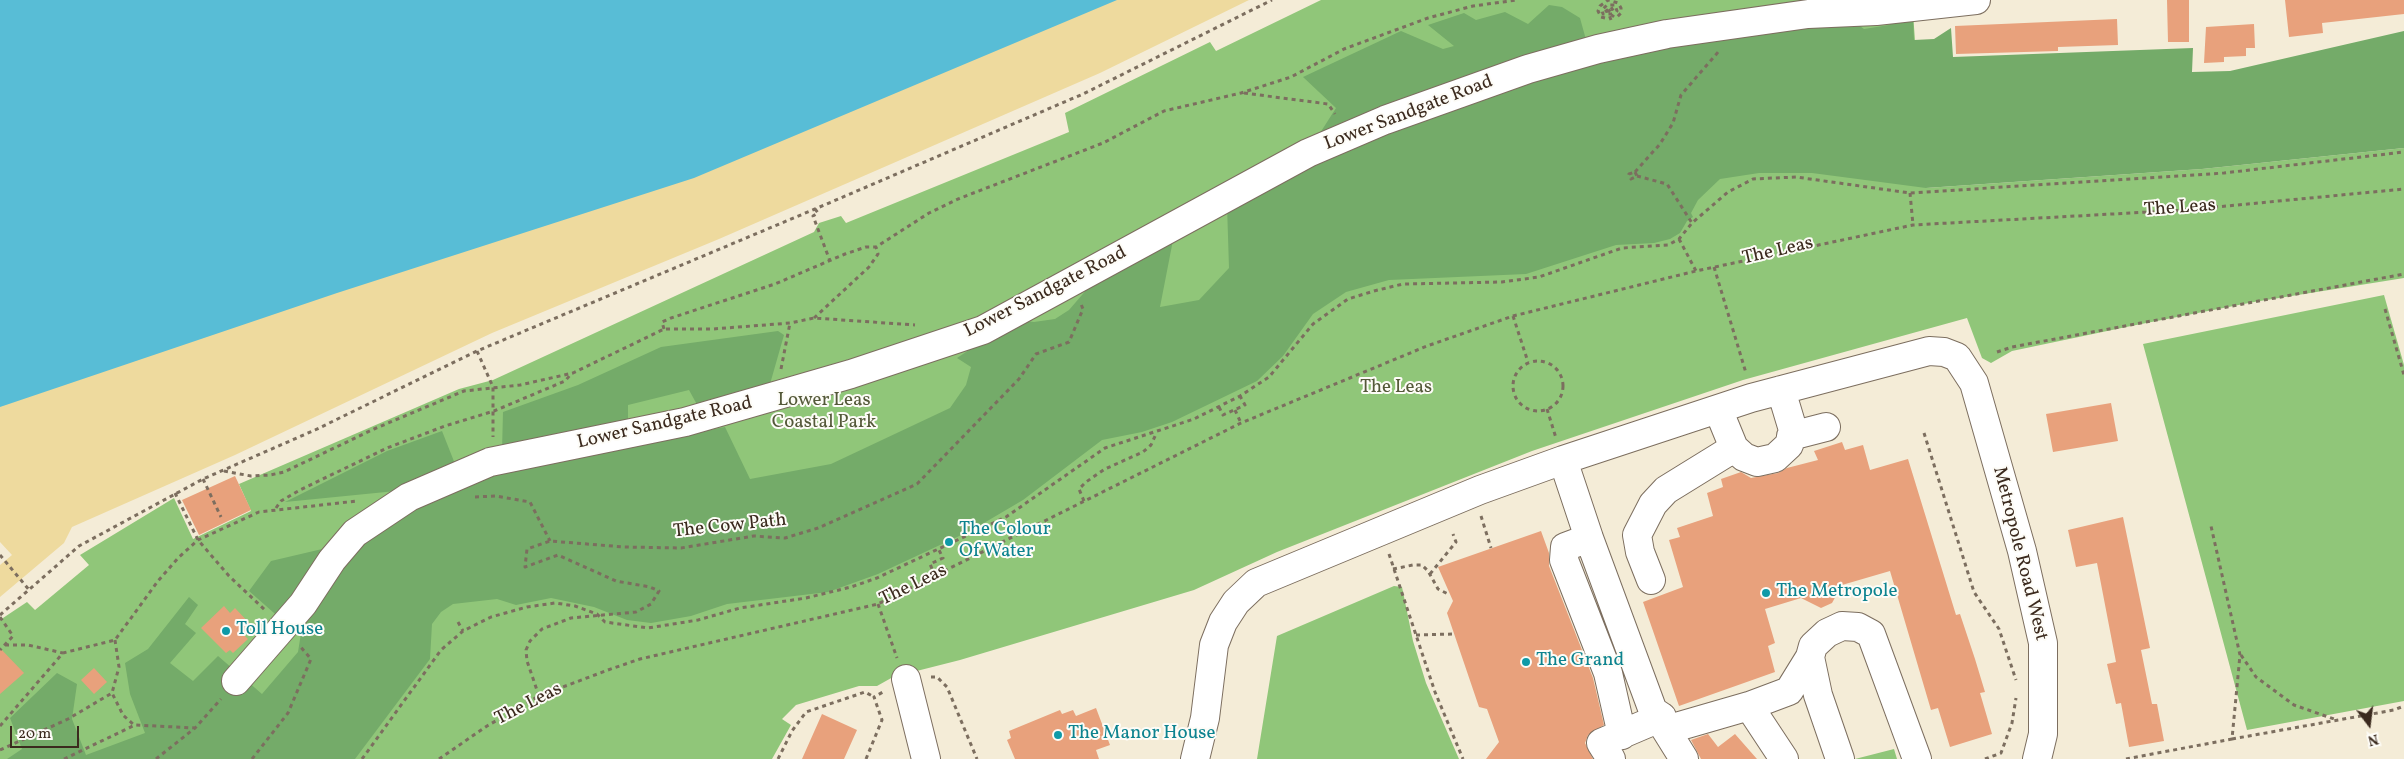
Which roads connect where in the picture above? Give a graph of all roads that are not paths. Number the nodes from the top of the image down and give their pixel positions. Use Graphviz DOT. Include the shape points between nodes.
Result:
graph roads {
  1 [pos="1976,0"];
  2 [pos="1781,390"];
  3 [pos="1718,409"];
  4 [pos="1826,427"];
  5 [pos="1791,436"];
  6 [pos="1734,448"];
  7 [pos="1563,460"];
  8 [pos="1589,538"];
  9 [pos="1651,580"];
  10 [pos="1810,657"];
  11 [pos="906,679"];
  12 [pos="236,681"];
  13 [pos="1749,706"];
  14 [pos="1664,724"];
  15 [pos="1616,747"];
  16 [pos="926,759"];
  17 [pos="1195,759"];
  18 [pos="1684,759"];
  19 [pos="1784,759"];
  20 [pos="1840,759"];
  21 [pos="1917,759"];
  22 [pos="2036,759"];
  1 -- 12 [label="street, Lower Sandgate Road" via="1878,22 1808,14 1667,34 1528,69 1385,120 1308,153 983,330 776,397 675,424 495,460 409,498 355,533 332,560 303,604"];
  2 -- 3 [label="street"];
  2 -- 5 [label="street" via="1793,430"];
  2 -- 22 [label="street, Metropole Road West" via="1929,351 1957,357 1974,383 2037,612 2043,643 2044,681 2042,734"];
  3 -- 6 [label="street"];
  3 -- 7 [label="street"];
  4 -- 5 [label="street"];
  5 -- 6 [label="street" via="1789,445 1775,458 1757,462"];
  6 -- 9 [label="street" via="1666,490 1652,504 1637,535"];
  7 -- 8 [label="street"];
  7 -- 17 [label="street" via="1480,490 1256,582 1236,602 1214,645 1205,718"];
  8 -- 14 [label="street" via="1653,711"];
  8 -- 15 [label="street" via="1565,547 1564,560 1608,673"];
  10 -- 13 [label="street" via="1790,691"];
  10 -- 20 [label="street" via="1818,695"];
  10 -- 21 [label="street" via="1813,646 1827,633 1842,626 1858,626 1871,634"];
  11 -- 16 [label="street"];
  13 -- 14 [label="street"];
  13 -- 19 [label="street"];
  14 -- 15 [label="street"];
  14 -- 18 [label="street"];
}
